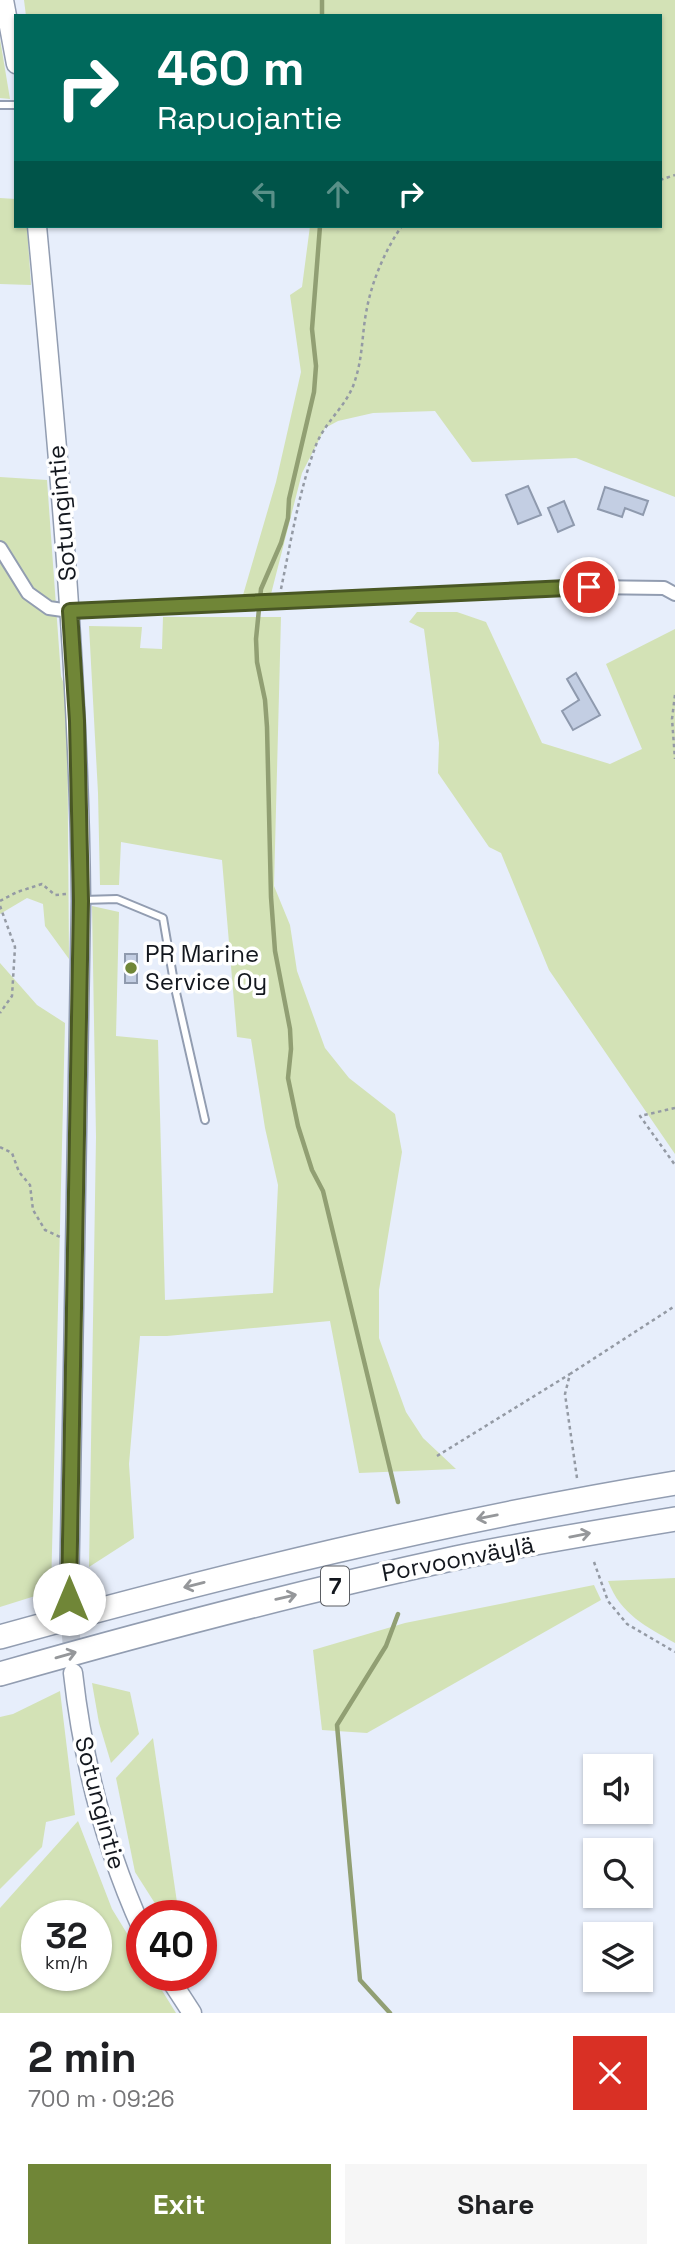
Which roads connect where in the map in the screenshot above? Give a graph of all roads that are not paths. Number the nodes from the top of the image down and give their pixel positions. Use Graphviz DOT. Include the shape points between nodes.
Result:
graph roads {
  1 [pos="4,0"];
  2 [pos="14,53"];
  3 [pos="37,228"];
  4 [pos="0,548"];
  5 [pos="675,594"];
  6 [pos="70,611"];
  7 [pos="75,897"];
  8 [pos="205,1120"];
  9 [pos="675,1483"];
  10 [pos="675,1519"];
  11 [pos="69,1599"];
  12 [pos="0,1637"];
  13 [pos="0,1674"];
  14 [pos="73,1674"];
  15 [pos="129,1900"];
  16 [pos="178,1991"];
  17 [pos="192,2013"];
  1 -- 2 [label="street"];
  3 -- 6 [label="street, Sotungintie"];
  4 -- 6 [label="street" via="28,593 50,608"];
  5 -- 6 [label="street" via="664,588 589,587"];
  6 -- 7 [label="street, Sotungintie" via="77,734"];
  7 -- 8 [label="lane" via="117,899 163,918"];
  7 -- 11 [label="street, Sotungintie"];
  9 -- 12 [label="highway, Porvoonväylä / 7, one-way" via="332,1550"];
  13 -- 10 [label="highway, Porvoonväylä / 7, one-way" via="367,1578"];
  14 -- 15 [label="street, Sotungintie" via="94,1796"];
  16 -- 17 [label="street"];
}
